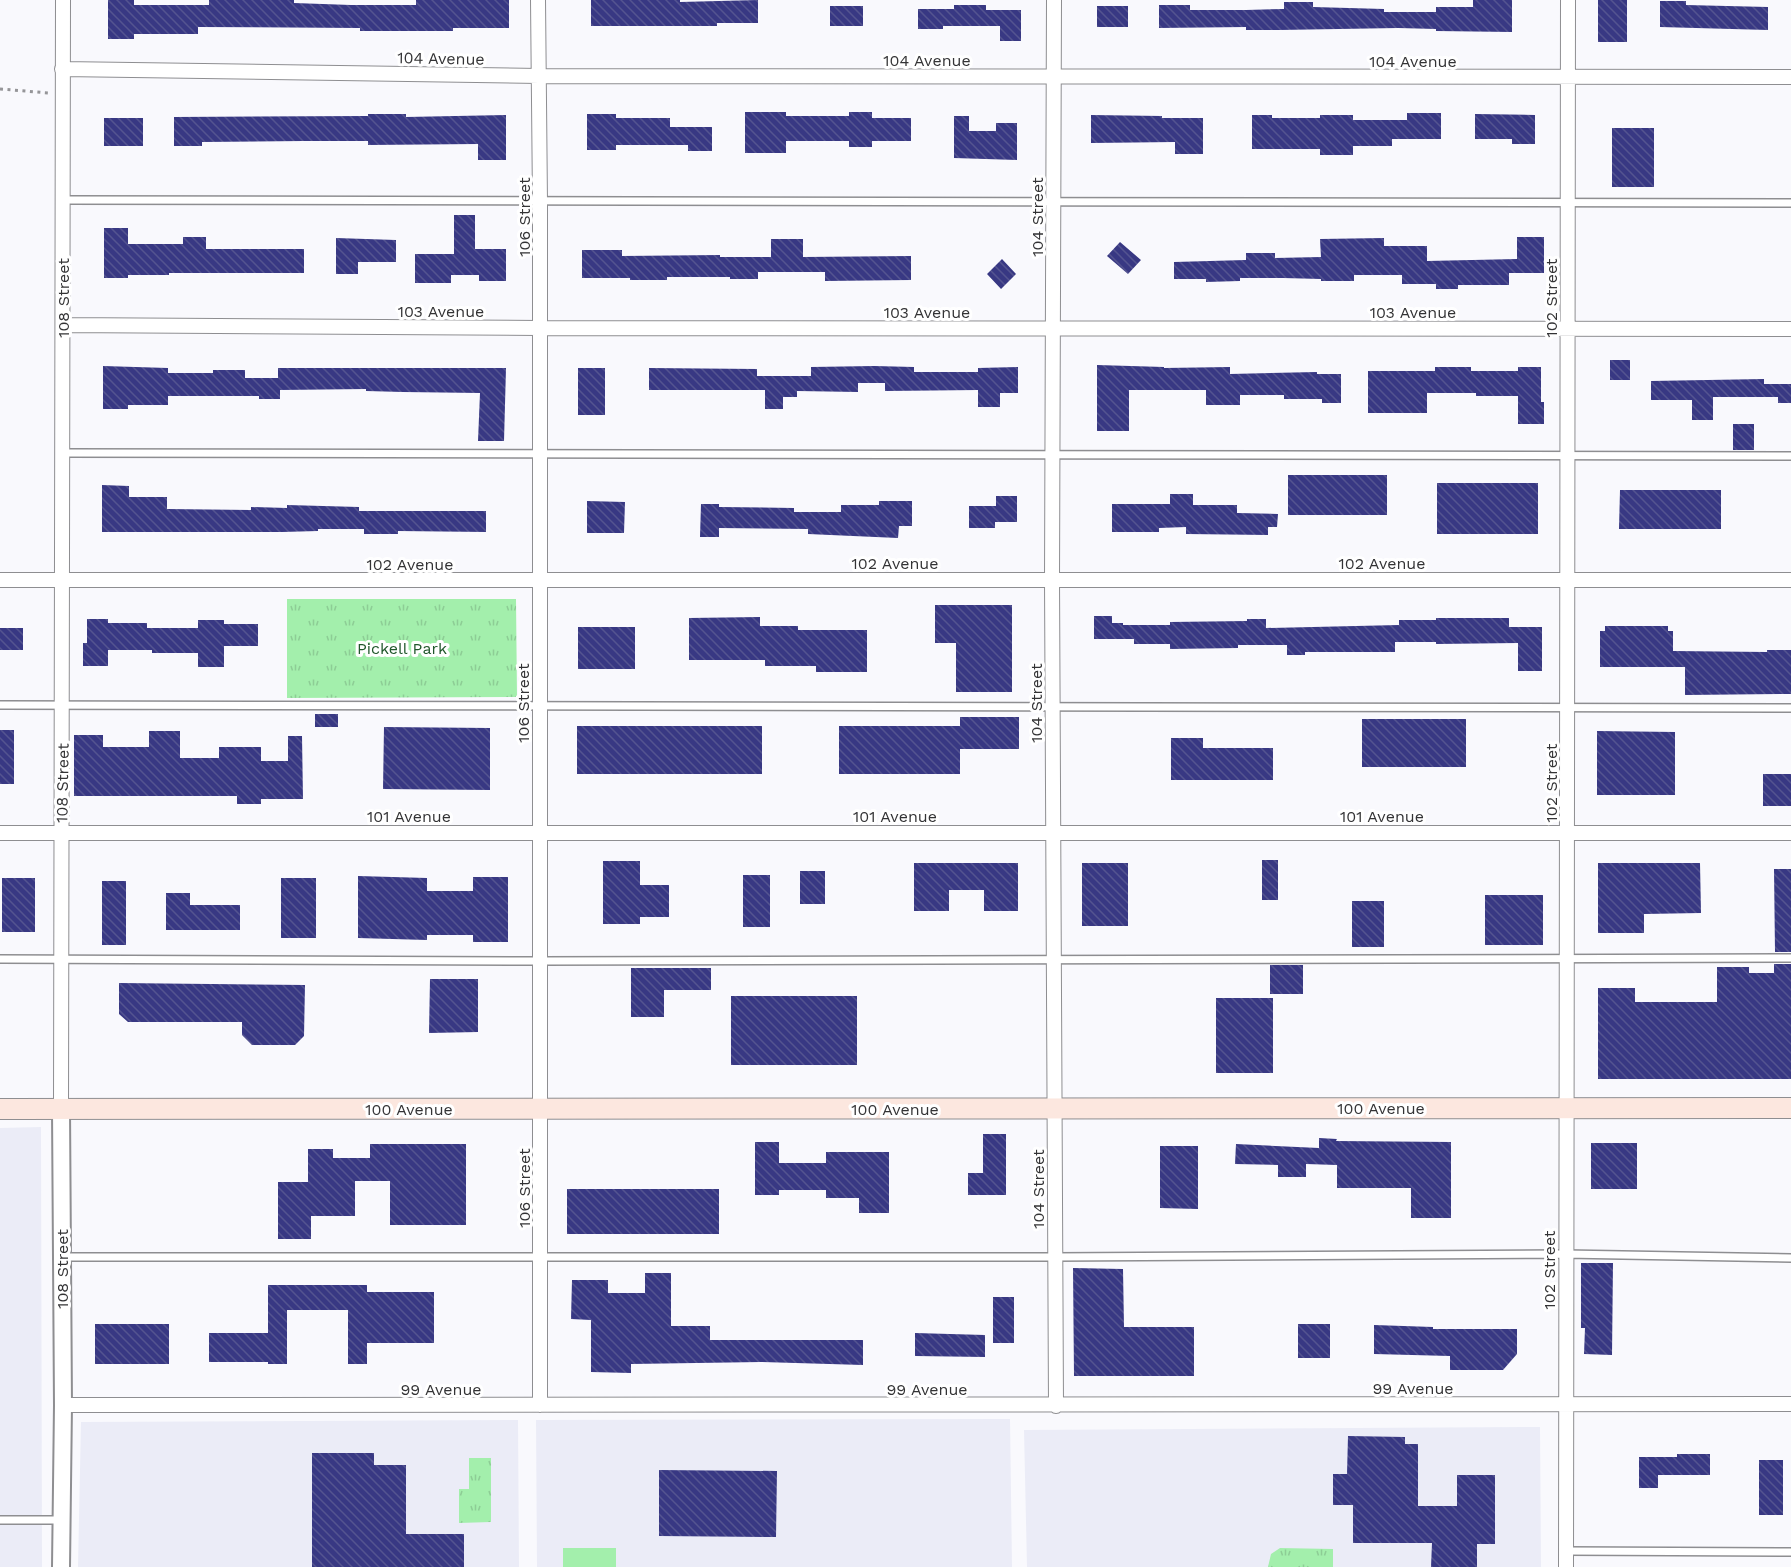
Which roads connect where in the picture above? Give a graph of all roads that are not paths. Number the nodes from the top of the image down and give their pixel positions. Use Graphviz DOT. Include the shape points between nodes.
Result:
graph roads {
  1 [pos="63,0"];
  2 [pos="538,0"];
  3 [pos="1053,0"];
  4 [pos="1568,0"];
  5 [pos="62,69"];
  6 [pos="539,75"];
  7 [pos="1053,77"];
  8 [pos="1791,77"];
  9 [pos="1568,78"];
  10 [pos="63,200"];
  11 [pos="540,202"];
  12 [pos="1053,203"];
  13 [pos="1791,203"];
  14 [pos="1567,204"];
  15 [pos="63,325"];
  16 [pos="540,328"];
  17 [pos="1053,329"];
  18 [pos="1567,329"];
  19 [pos="1791,329"];
  20 [pos="61,453"];
  21 [pos="541,454"];
  22 [pos="1052,456"];
  23 [pos="1568,456"];
  24 [pos="1791,456"];
  25 [pos="0,580"];
  26 [pos="62,580"];
  27 [pos="1052,580"];
  28 [pos="1567,580"];
  29 [pos="1791,580"];
  30 [pos="540,581"];
  31 [pos="0,705"];
  32 [pos="63,705"];
  33 [pos="540,705"];
  34 [pos="1053,707"];
  35 [pos="1567,708"];
  36 [pos="1791,708"];
  37 [pos="540,832"];
  38 [pos="1053,832"];
  39 [pos="0,833"];
  40 [pos="1567,833"];
  41 [pos="1791,833"];
  42 [pos="61,834"];
  43 [pos="1566,958"];
  44 [pos="1791,958"];
  45 [pos="0,959"];
  46 [pos="61,959"];
  47 [pos="1053,959"];
  48 [pos="540,961"];
  49 [pos="1566,1108"];
  50 [pos="1791,1108"];
  51 [pos="0,1109"];
  52 [pos="61,1109"];
  53 [pos="541,1109"];
  54 [pos="1054,1109"];
  55 [pos="1565,1254"];
  56 [pos="62,1257"];
  57 [pos="540,1257"];
  58 [pos="1055,1257"];
  59 [pos="1791,1258"];
  60 [pos="1567,1404"];
  61 [pos="1791,1404"];
  62 [pos="63,1405"];
  63 [pos="540,1405"];
  64 [pos="1056,1406"];
  65 [pos="0,1520"];
  66 [pos="61,1520"];
  67 [pos="1566,1551"];
  68 [pos="1791,1552"];
  69 [pos="61,1567"];
  70 [pos="1566,1567"];
  1 -- 5 [label="street, 108 Street"];
  2 -- 6 [label="street, 106 Street"];
  3 -- 7 [label="street, 104 Street"];
  4 -- 9 [label="street, 102 Street"];
  5 -- 6 [label="street, 104 Avenue"];
  5 -- 10 [label="street, 108 Street"];
  6 -- 7 [label="street, 104 Avenue"];
  6 -- 11 [label="street, 106 Street"];
  7 -- 9 [label="street, 104 Avenue"];
  7 -- 12 [label="street, 104 Street"];
  8 -- 9 [label="street, 104 Avenue"];
  9 -- 14 [label="street, 102 Street"];
  10 -- 11 [label="lane"];
  10 -- 15 [label="street, 108 Street"];
  11 -- 12 [label="lane"];
  11 -- 16 [label="street, 106 Street"];
  12 -- 14 [label="lane"];
  12 -- 17 [label="street, 104 Street"];
  13 -- 14 [label="lane"];
  14 -- 18 [label="street, 102 Street"];
  15 -- 16 [label="street, 103 Avenue"];
  15 -- 20 [label="street, 108 Street"];
  16 -- 17 [label="street, 103 Avenue"];
  16 -- 21 [label="street, 106 Street"];
  17 -- 18 [label="street, 103 Avenue"];
  17 -- 22 [label="street, 104 Street"];
  18 -- 19 [label="street, 103 Avenue"];
  18 -- 23 [label="street, 102 Street"];
  20 -- 21 [label="lane"];
  20 -- 26 [label="street, 108 Street"];
  21 -- 22 [label="lane"];
  21 -- 30 [label="street, 106 Street"];
  22 -- 23 [label="lane"];
  22 -- 27 [label="street, 104 Street"];
  23 -- 24 [label="lane"];
  23 -- 28 [label="street, 102 Street"];
  25 -- 26 [label="street, 102 Avenue"];
  26 -- 30 [label="street, 102 Avenue"];
  26 -- 32 [label="street, 108 Street"];
  27 -- 28 [label="street, 102 Avenue"];
  27 -- 30 [label="street, 102 Avenue"];
  27 -- 34 [label="street, 104 Street"];
  28 -- 29 [label="street, 102 Avenue"];
  28 -- 35 [label="street, 102 Street"];
  30 -- 33 [label="street, 106 Street"];
  31 -- 32 [label="lane"];
  32 -- 33 [label="lane"];
  32 -- 42 [label="street, 108 Street"];
  33 -- 34 [label="lane"];
  33 -- 37 [label="street, 106 Street"];
  34 -- 35 [label="lane"];
  34 -- 38 [label="street, 104 Street"];
  35 -- 36 [label="lane"];
  35 -- 40 [label="street, 102 Street"];
  37 -- 38 [label="street, 101 Avenue"];
  37 -- 42 [label="street, 101 Avenue"];
  37 -- 48 [label="street, 106 Street"];
  38 -- 40 [label="street, 101 Avenue"];
  38 -- 47 [label="street, 104 Street"];
  39 -- 42 [label="street, 101 Avenue"];
  40 -- 41 [label="street, 101 Avenue"];
  40 -- 43 [label="street, 102 Street"];
  42 -- 46 [label="street, 108 Street"];
  43 -- 44 [label="lane"];
  43 -- 47 [label="lane"];
  43 -- 49 [label="street, 102 Street"];
  45 -- 46 [label="lane"];
  46 -- 48 [label="lane"];
  46 -- 52 [label="street, 108 Street"];
  47 -- 48 [label="lane"];
  47 -- 54 [label="street, 104 Street"];
  48 -- 53 [label="street, 106 Street"];
  49 -- 50 [label="main road, 100 Avenue"];
  49 -- 54 [label="main road, 100 Avenue"];
  49 -- 55 [label="street, 102 Street"];
  51 -- 52 [label="main road, 100 Avenue"];
  52 -- 53 [label="main road, 100 Avenue"];
  52 -- 56 [label="street, 108 Street"];
  53 -- 54 [label="main road, 100 Avenue"];
  53 -- 57 [label="street, 106 Street"];
  54 -- 58 [label="street, 104 Street"];
  55 -- 58 [label="lane"];
  55 -- 59 [label="lane"];
  55 -- 60 [label="street, 102 Street"];
  56 -- 57 [label="lane"];
  56 -- 62 [label="street, 108 Street"];
  57 -- 58 [label="lane"];
  57 -- 63 [label="street, 106 Street"];
  58 -- 64 [label="street, 104 Street"];
  60 -- 61 [label="street, 99 Avenue"];
  60 -- 64 [label="street, 99 Avenue"];
  60 -- 67 [label="street, 102 Street"];
  62 -- 63 [label="street, 99 Avenue"];
  62 -- 66 [label="street, 108 Street"];
  63 -- 64 [label="street, 99 Avenue"];
  65 -- 66 [label="lane"];
  66 -- 69 [label="street, 108 Street"];
  67 -- 68 [label="lane"];
  67 -- 70 [label="street, 102 Street"];
}
